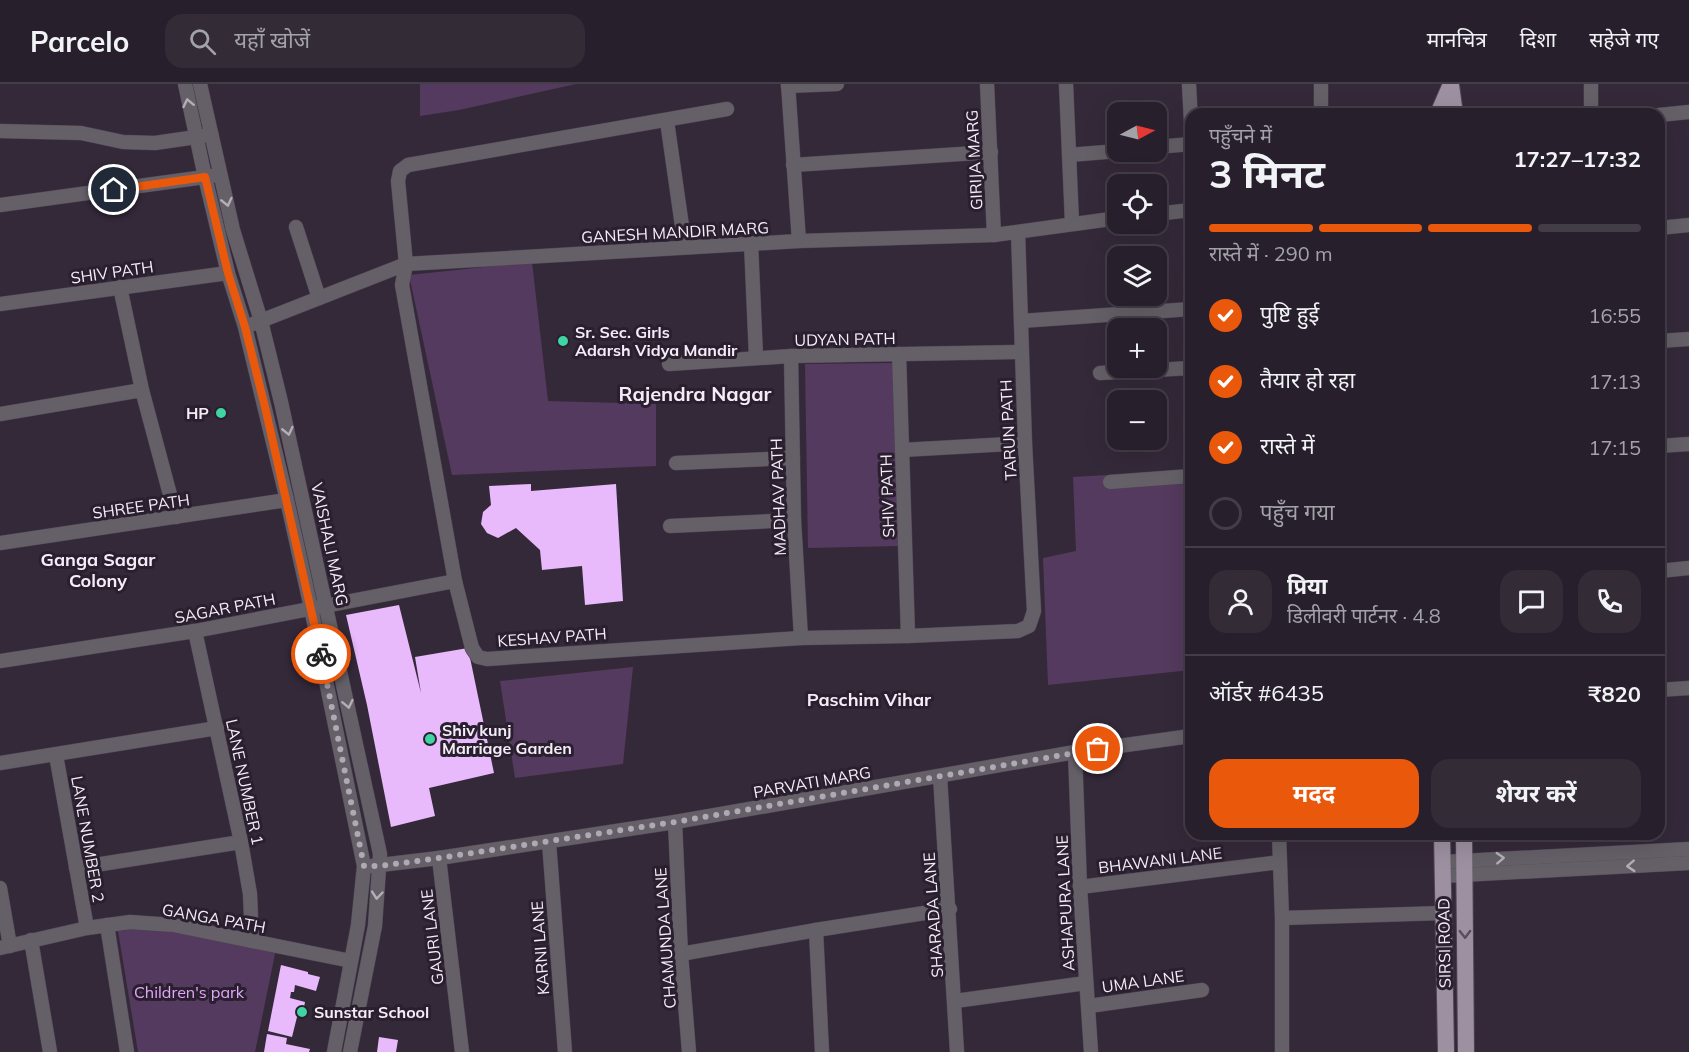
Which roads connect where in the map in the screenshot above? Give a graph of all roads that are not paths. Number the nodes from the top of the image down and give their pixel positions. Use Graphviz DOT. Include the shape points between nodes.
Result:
graph roads {
  1 [pos="184,84"];
  2 [pos="200,84"];
  3 [pos="837,84"];
  4 [pos="987,84"];
  5 [pos="1066,84"];
  6 [pos="1189,84"];
  7 [pos="1321,84"];
  8 [pos="1451,84"];
  9 [pos="1591,84"];
  10 [pos="788,85"];
  11 [pos="1190,108"];
  12 [pos="1321,108"];
  13 [pos="1441,108"];
  14 [pos="1454,108"];
  15 [pos="1592,108"];
  16 [pos="728,109"];
  17 [pos="1689,112"];
  18 [pos="1665,114"];
  19 [pos="667,121"];
  20 [pos="0,131"];
  21 [pos="211,133"];
  22 [pos="196,138"];
  23 [pos="1185,145"];
  24 [pos="1167,146"];
  25 [pos="990,152"];
  26 [pos="1107,152"];
  27 [pos="1069,155"];
  28 [pos="793,165"];
  29 [pos="221,174"];
  30 [pos="205,177"];
  31 [pos="0,205"];
  32 [pos="1185,211"];
  33 [pos="1167,213"];
  34 [pos="1107,219"];
  35 [pos="1072,223"];
  36 [pos="1689,225"];
  37 [pos="296,227"];
  38 [pos="1665,227"];
  39 [pos="1018,232"];
  40 [pos="994,235"];
  41 [pos="799,241"];
  42 [pos="751,243"];
  43 [pos="685,248"];
  44 [pos="406,264"];
  45 [pos="228,273"];
  46 [pos="120,287"];
  47 [pos="319,298"];
  48 [pos="0,304"];
  49 [pos="1185,309"];
  50 [pos="261,321"];
  51 [pos="1021,321"];
  52 [pos="245,327"];
  53 [pos="1689,339"];
  54 [pos="1665,341"];
  55 [pos="1021,352"];
  56 [pos="899,354"];
  57 [pos="790,356"];
  58 [pos="756,357"];
  59 [pos="669,364"];
  60 [pos="1185,368"];
  61 [pos="1100,373"];
  62 [pos="142,390"];
  63 [pos="281,402"];
  64 [pos="265,407"];
  65 [pos="0,414"];
  66 [pos="1024,443"];
  67 [pos="1689,444"];
  68 [pos="1665,446"];
  69 [pos="902,450"];
  70 [pos="793,458"];
  71 [pos="676,463"];
  72 [pos="1185,476"];
  73 [pos="1110,482"];
  74 [pos="287,500"];
  75 [pos="176,517"];
  76 [pos="795,520"];
  77 [pos="670,526"];
  78 [pos="0,543"];
  79 [pos="1689,568"];
  80 [pos="1665,570"];
  81 [pos="455,581"];
  82 [pos="327,604"];
  83 [pos="311,608"];
  84 [pos="1029,626"];
  85 [pos="195,631"];
  86 [pos="908,636"];
  87 [pos="801,638"];
  88 [pos="0,661"];
  89 [pos="1689,688"];
  90 [pos="1665,690"];
  91 [pos="217,728"];
  92 [pos="1185,737"];
  93 [pos="1075,752"];
  94 [pos="56,755"];
  95 [pos="0,763"];
  96 [pos="940,776"];
  97 [pos="675,822"];
  98 [pos="1278,840"];
  99 [pos="1442,840"];
  100 [pos="1464,840"];
  101 [pos="241,842"];
  102 [pos="549,842"];
  103 [pos="1689,849"];
  104 [pos="439,858"];
  105 [pos="1280,862"];
  106 [pos="1689,863"];
  107 [pos="364,866"];
  108 [pos="380,866"];
  109 [pos="1464,867"];
  110 [pos="76,868"];
  111 [pos="1442,869"];
  112 [pos="1080,887"];
  113 [pos="0,888"];
  114 [pos="950,909"];
  115 [pos="1443,913"];
  116 [pos="1282,918"];
  117 [pos="107,925"];
  118 [pos="87,928"];
  119 [pos="816,930"];
  120 [pos="32,940"];
  121 [pos="252,941"];
  122 [pos="5,947"];
  123 [pos="681,954"];
  124 [pos="351,961"];
  125 [pos="1086,983"];
  126 [pos="1202,990"];
  127 [pos="955,1001"];
  128 [pos="1089,1006"];
  129 [pos="50,1052"];
  130 [pos="127,1052"];
  131 [pos="334,1052"];
  132 [pos="351,1052"];
  133 [pos="462,1052"];
  134 [pos="565,1052"];
  135 [pos="689,1052"];
  136 [pos="822,1052"];
  137 [pos="957,1052"];
  138 [pos="1091,1052"];
  139 [pos="1282,1052"];
  140 [pos="1446,1052"];
  141 [pos="1466,1052"];
  22 -- 1 [label="street, VAISHALI MARG, one-way"];
  2 -- 21 [label="street, VAISHALI MARG"];
  3 -- 10 [label="street"];
  4 -- 25 [label="street, GIRIJA MARG"];
  5 -- 27 [label="street"];
  6 -- 11 [label="street"];
  7 -- 12 [label="street"];
  8 -- 13 [label="main road"];
  8 -- 14 [label="main road"];
  9 -- 15 [label="street"];
  10 -- 28 [label="street"];
  16 -- 19 [label="street, KESHAV PATH"];
  17 -- 18 [label="street"];
  19 -- 43 [label="street"];
  19 -- 44 [label="street, KESHAV PATH" via="408,165 400,171 398,181"];
  20 -- 22 [label="street" via="81,133 144,143"];
  21 -- 22 [label="street"];
  21 -- 29 [label="street, VAISHALI MARG"];
  22 -- 30 [label="street, VAISHALI MARG"];
  23 -- 24 [label="street"];
  25 -- 28 [label="street"];
  25 -- 40 [label="street, GIRIJA MARG"];
  26 -- 27 [label="street"];
  27 -- 35 [label="street"];
  28 -- 41 [label="street"];
  29 -- 30 [label="street"];
  29 -- 50 [label="street, VAISHALI MARG, one-way" via="233,230"];
  30 -- 31 [label="street"];
  30 -- 45 [label="street, VAISHALI MARG"];
  32 -- 33 [label="street"];
  34 -- 35 [label="street, GANESH MANDIR MARG"];
  35 -- 39 [label="street, GANESH MANDIR MARG"];
  36 -- 38 [label="street"];
  37 -- 47 [label="street"];
  39 -- 40 [label="street, GANESH MANDIR MARG"];
  39 -- 51 [label="street, TARUN PATH"];
  40 -- 41 [label="street, GANESH MANDIR MARG"];
  41 -- 42 [label="street, GANESH MANDIR MARG"];
  42 -- 43 [label="street, GANESH MANDIR MARG"];
  42 -- 58 [label="street"];
  43 -- 44 [label="street, GANESH MANDIR MARG"];
  44 -- 47 [label="street, GANESH MANDIR MARG"];
  44 -- 81 [label="street, KESHAV PATH" via="402,285"];
  45 -- 46 [label="street, SHIV PATH"];
  45 -- 52 [label="street, VAISHALI MARG"];
  46 -- 48 [label="street, SHIV PATH"];
  46 -- 62 [label="street"];
  47 -- 50 [label="street, GANESH MANDIR MARG"];
  49 -- 51 [label="street"];
  50 -- 52 [label="street, GANESH MANDIR MARG"];
  50 -- 63 [label="street, VAISHALI MARG"];
  51 -- 55 [label="street, TARUN PATH"];
  52 -- 64 [label="street, VAISHALI MARG"];
  53 -- 54 [label="street"];
  55 -- 56 [label="street, UDYAN PATH"];
  55 -- 66 [label="street, TARUN PATH"];
  56 -- 57 [label="street, UDYAN PATH"];
  56 -- 69 [label="street, SHIV PATH"];
  57 -- 58 [label="street, UDYAN PATH"];
  57 -- 70 [label="street, MADHAV PATH"];
  58 -- 59 [label="street, UDYAN PATH"];
  60 -- 61 [label="street"];
  62 -- 65 [label="street"];
  62 -- 75 [label="street"];
  63 -- 64 [label="street"];
  63 -- 82 [label="street, VAISHALI MARG, one-way"];
  64 -- 74 [label="street, VAISHALI MARG"];
  66 -- 69 [label="street"];
  66 -- 84 [label="street, TARUN PATH" via="1034,611"];
  67 -- 68 [label="street"];
  69 -- 86 [label="street, SHIV PATH"];
  70 -- 71 [label="street"];
  70 -- 76 [label="street, MADHAV PATH"];
  72 -- 73 [label="street"];
  74 -- 75 [label="street, SHREE PATH"];
  74 -- 83 [label="street, VAISHALI MARG"];
  75 -- 78 [label="street, SHREE PATH"];
  76 -- 77 [label="street"];
  76 -- 87 [label="street, MADHAV PATH"];
  79 -- 80 [label="street"];
  81 -- 82 [label="street, SAGAR PATH"];
  81 -- 87 [label="street, KESHAV PATH" via="472,648 478,657 487,659"];
  82 -- 83 [label="street, SAGAR PATH"];
  82 -- 108 [label="street, VAISHALI MARG, one-way"];
  83 -- 85 [label="street, SAGAR PATH"];
  83 -- 107 [label="street, VAISHALI MARG"];
  84 -- 86 [label="street, KESHAV PATH" via="1018,631"];
  85 -- 88 [label="street, SAGAR PATH"];
  85 -- 91 [label="street, LANE NUMBER 1"];
  86 -- 87 [label="street, KESHAV PATH"];
  89 -- 90 [label="street"];
  91 -- 94 [label="street"];
  91 -- 101 [label="street, LANE NUMBER 1"];
  92 -- 93 [label="street, PARVATI MARG"];
  93 -- 96 [label="street, PARVATI MARG"];
  93 -- 112 [label="street, ASHAPURA LANE"];
  94 -- 95 [label="street"];
  94 -- 110 [label="street, LANE NUMBER 2"];
  96 -- 97 [label="street, PARVATI MARG"];
  96 -- 114 [label="street, SHARADA LANE"];
  97 -- 102 [label="street, PARVATI MARG"];
  97 -- 123 [label="street, CHAMUNDA LANE"];
  98 -- 105 [label="street"];
  99 -- 111 [label="main road, SIRSI ROAD"];
  100 -- 109 [label="main road, SIRSI ROAD"];
  101 -- 110 [label="street"];
  101 -- 121 [label="street, LANE NUMBER 1" via="250,894"];
  102 -- 104 [label="street, PARVATI MARG"];
  102 -- 134 [label="street, KARNI LANE"];
  109 -- 103 [label="street, one-way"];
  104 -- 108 [label="street"];
  104 -- 133 [label="street, GAURI LANE"];
  105 -- 112 [label="street, BHAWANI LANE"];
  105 -- 116 [label="street"];
  106 -- 109 [label="street, one-way"];
  107 -- 108 [label="street"];
  107 -- 124 [label="street, VAISHALI MARG"];
  108 -- 132 [label="street, VAISHALI MARG, one-way" via="375,926"];
  109 -- 111 [label="street"];
  109 -- 141 [label="main road, SIRSI ROAD, one-way"];
  110 -- 118 [label="street, LANE NUMBER 2"];
  111 -- 115 [label="main road, SIRSI ROAD"];
  112 -- 125 [label="street, ASHAPURA LANE"];
  113 -- 122 [label="street"];
  114 -- 119 [label="street"];
  114 -- 127 [label="street, SHARADA LANE"];
  115 -- 116 [label="street"];
  115 -- 140 [label="main road, SIRSI ROAD"];
  116 -- 139 [label="street"];
  117 -- 118 [label="street, GANGA PATH"];
  117 -- 121 [label="street, GANGA PATH" via="173,925"];
  117 -- 130 [label="street"];
  118 -- 120 [label="street, GANGA PATH"];
  119 -- 123 [label="street"];
  119 -- 136 [label="street"];
  120 -- 122 [label="street, GANGA PATH"];
  120 -- 129 [label="street"];
  121 -- 124 [label="street, GANGA PATH"];
  123 -- 135 [label="street, CHAMUNDA LANE"];
  124 -- 131 [label="street, VAISHALI MARG"];
  125 -- 127 [label="street"];
  125 -- 128 [label="street, ASHAPURA LANE"];
  126 -- 128 [label="street, UMA LANE"];
  127 -- 137 [label="street, SHARADA LANE"];
  128 -- 138 [label="street, ASHAPURA LANE"];
}
